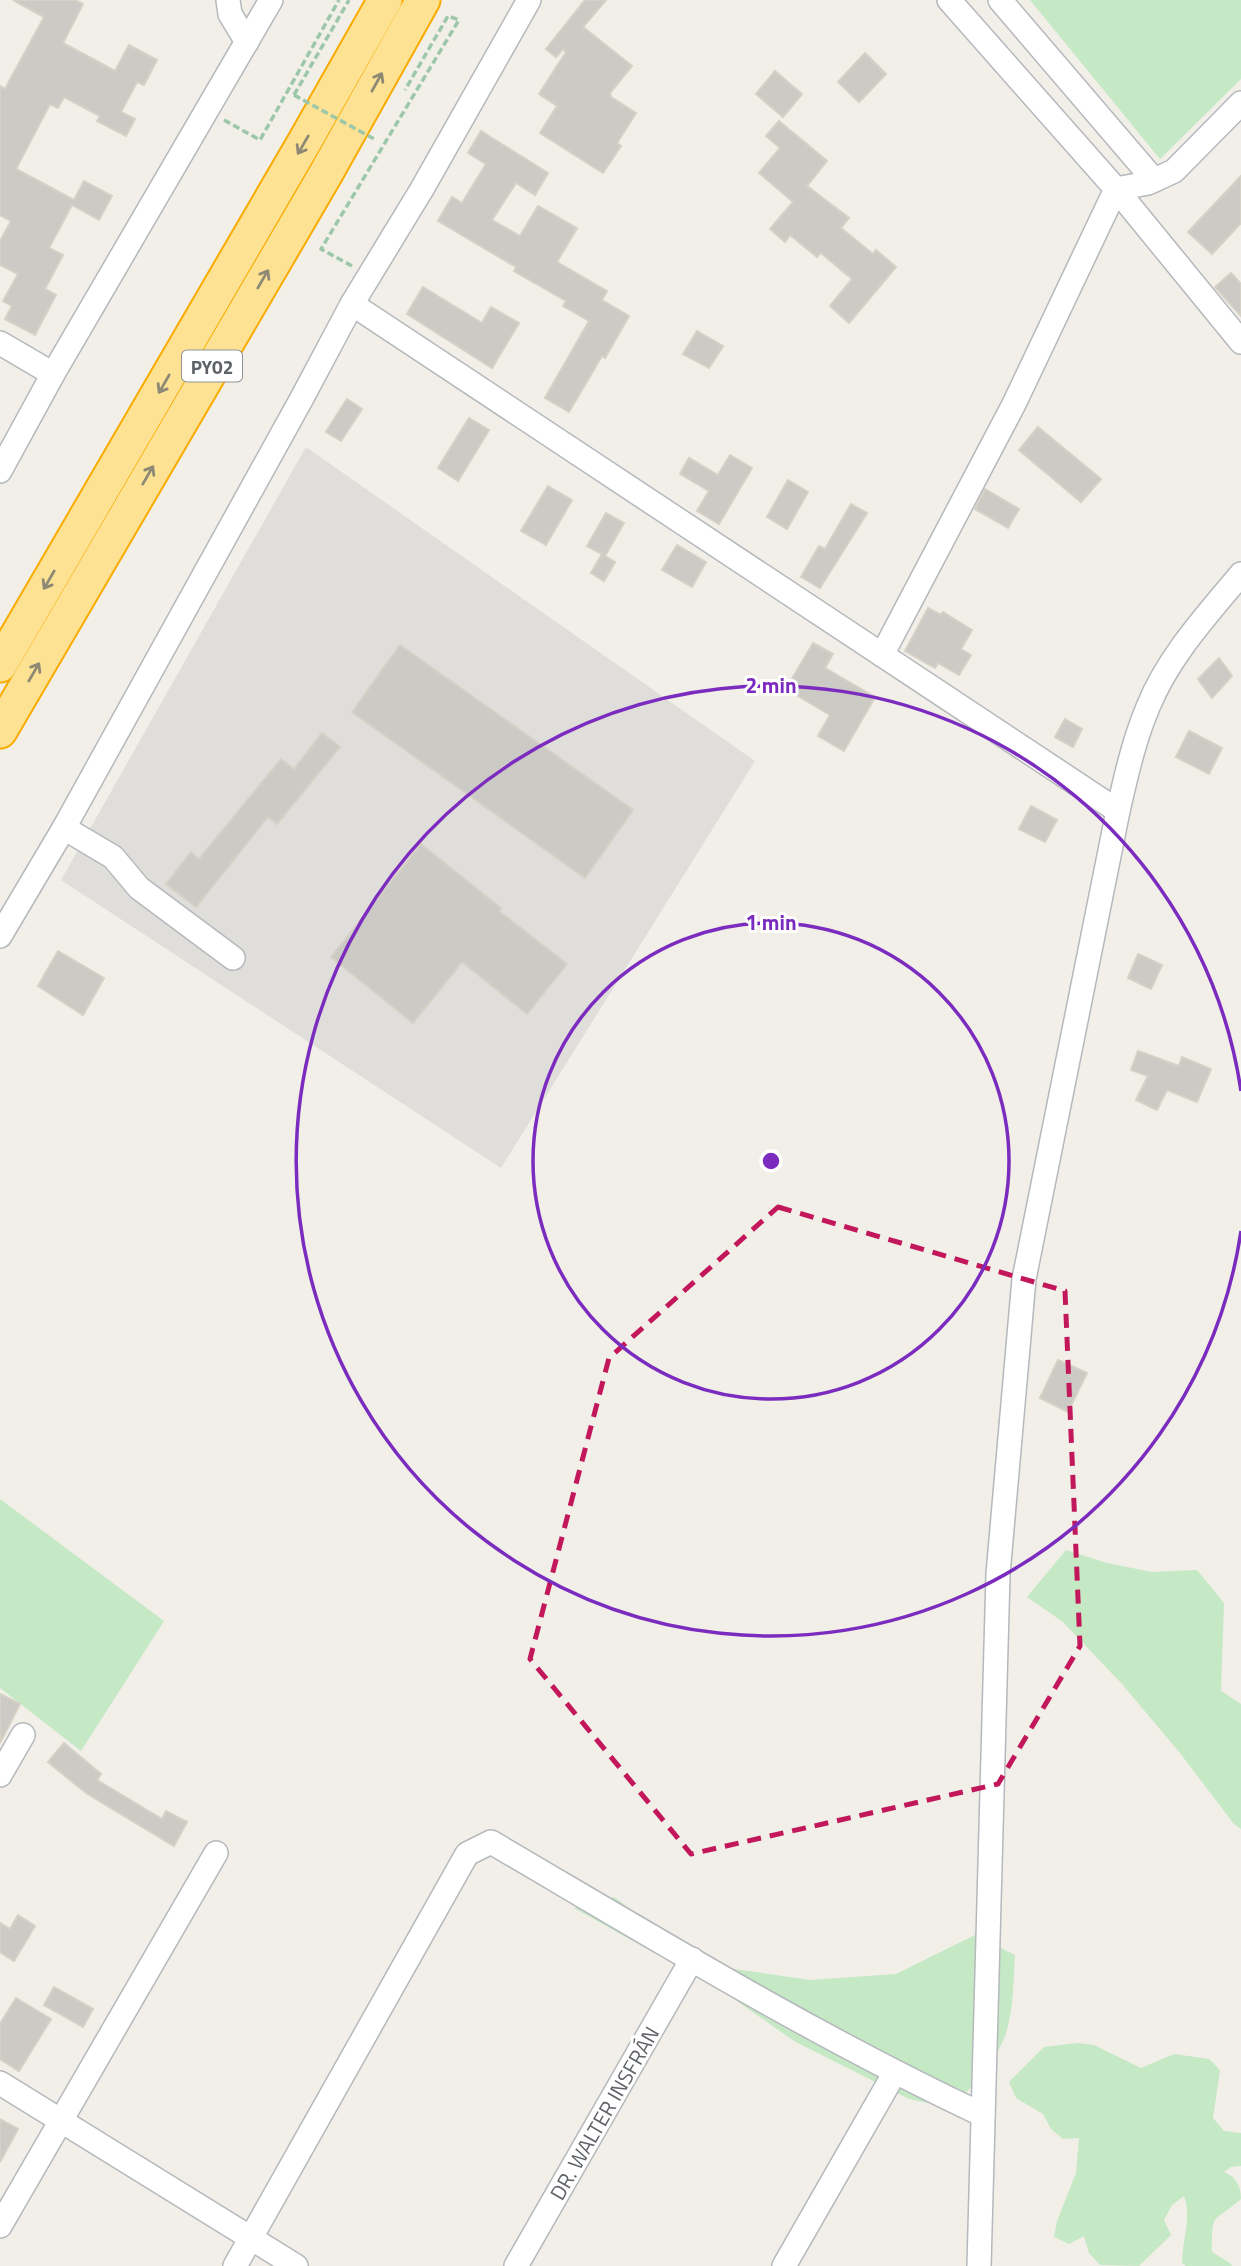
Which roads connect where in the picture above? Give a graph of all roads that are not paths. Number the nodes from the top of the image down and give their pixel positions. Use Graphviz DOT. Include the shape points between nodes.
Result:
graph roads {
  1 [pos="228,0"];
  2 [pos="271,0"];
  3 [pos="385,0"];
  4 [pos="423,0"];
  5 [pos="529,0"];
  6 [pos="949,0"];
  7 [pos="1000,0"];
  8 [pos="247,42"];
  9 [pos="1241,103"];
  10 [pos="1154,180"];
  11 [pos="1116,189"];
  12 [pos="352,304"];
  13 [pos="1241,342"];
  14 [pos="0,343"];
  15 [pos="54,374"];
  16 [pos="0,471"];
  17 [pos="1241,574"];
  18 [pos="882,655"];
  19 [pos="0,665"];
  20 [pos="0,731"];
  21 [pos="1118,811"];
  22 [pos="64,828"];
  23 [pos="0,936"];
  24 [pos="233,958"];
  25 [pos="23,1735"];
  26 [pos="0,1775"];
  27 [pos="216,1853"];
  28 [pos="692,1959"];
  29 [pos="894,2074"];
  30 [pos="0,2083"];
  31 [pos="983,2115"];
  32 [pos="62,2122"];
  33 [pos="0,2226"];
  34 [pos="251,2238"];
  35 [pos="235,2266"];
  36 [pos="296,2266"];
  37 [pos="516,2266"];
  38 [pos="783,2266"];
  39 [pos="979,2266"];
  1 -- 8 [label="street" via="230,14"];
  2 -- 8 [label="street"];
  3 -- 19 [label="highway, PY02, one-way"];
  20 -- 4 [label="highway, PY02, one-way"];
  5 -- 12 [label="street"];
  6 -- 11 [label="street"];
  7 -- 10 [label="street"];
  8 -- 15 [label="street"];
  9 -- 10 [label="street" via="1174,171"];
  10 -- 11 [label="street"];
  11 -- 13 [label="street"];
  11 -- 18 [label="street" via="1014,404"];
  12 -- 18 [label="street"];
  12 -- 22 [label="street"];
  14 -- 15 [label="street"];
  15 -- 16 [label="street"];
  17 -- 21 [label="street" via="1166,670 1134,747"];
  18 -- 21 [label="street"];
  21 -- 31 [label="street" via="1024,1279 998,1574"];
  22 -- 23 [label="street"];
  22 -- 24 [label="street" via="113,857 139,888"];
  25 -- 26 [label="street"];
  27 -- 32 [label="street"];
  28 -- 29 [label="street"];
  28 -- 34 [label="street" via="491,1842 467,1854"];
  28 -- 37 [label="street, DR. WALTER INSFRÁN"];
  29 -- 31 [label="street"];
  29 -- 38 [label="street"];
  30 -- 32 [label="street"];
  31 -- 39 [label="street"];
  32 -- 33 [label="street"];
  32 -- 34 [label="street"];
  34 -- 35 [label="street"];
  34 -- 36 [label="street"];
}
